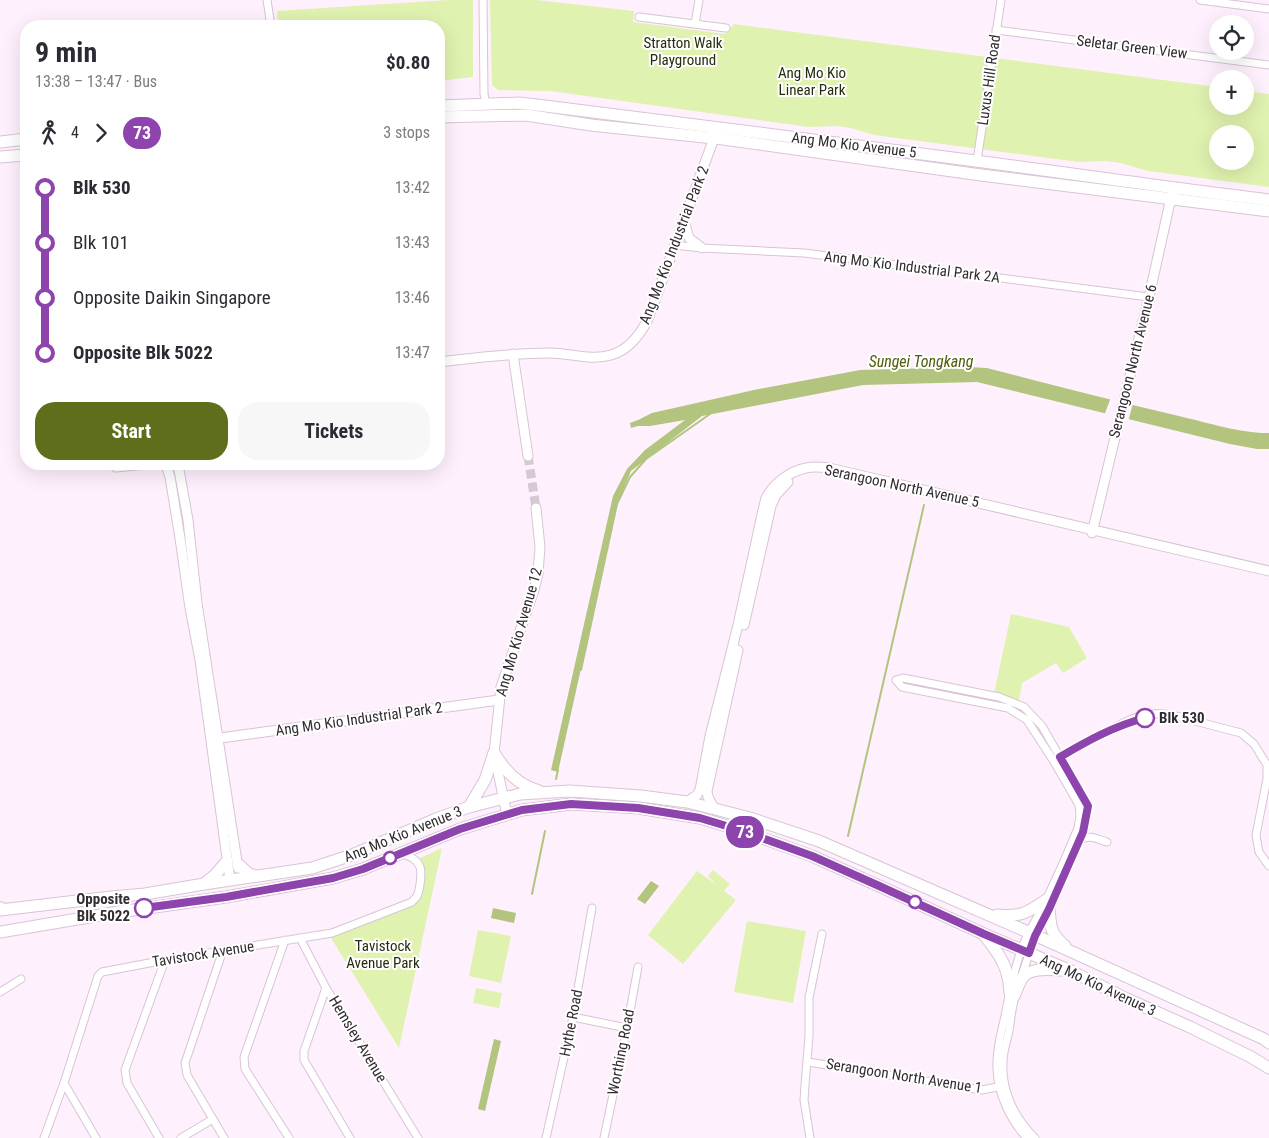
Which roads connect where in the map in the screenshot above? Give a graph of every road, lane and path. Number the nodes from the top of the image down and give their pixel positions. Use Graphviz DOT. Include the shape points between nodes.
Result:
graph roads {
  1 [pos="267,0"];
  2 [pos="483,0"];
  3 [pos="700,0"];
  4 [pos="1001,0"];
  5 [pos="1200,0"];
  6 [pos="1269,9"];
  7 [pos="639,17"];
  8 [pos="269,20"];
  9 [pos="695,24"];
  10 [pos="726,28"];
  11 [pos="996,30"];
  12 [pos="1269,65"];
  13 [pos="486,104"];
  14 [pos="445,106"];
  15 [pos="445,117"];
  16 [pos="715,132"];
  17 [pos="20,140"];
  18 [pos="0,142"];
  19 [pos="920,154"];
  20 [pos="20,155"];
  21 [pos="0,157"];
  22 [pos="977,161"];
  23 [pos="926,167"];
  24 [pos="1170,193"];
  25 [pos="1269,200"];
  26 [pos="1269,211"];
  27 [pos="684,221"];
  28 [pos="674,245"];
  29 [pos="702,248"];
  30 [pos="1146,297"];
  31 [pos="513,354"];
  32 [pos="445,361"];
  33 [pos="528,456"];
  34 [pos="168,470"];
  35 [pos="179,470"];
  36 [pos="536,508"];
  37 [pos="1090,531"];
  38 [pos="1269,570"];
  39 [pos="1269,574"];
  40 [pos="915,680"];
  41 [pos="913,689"];
  42 [pos="499,700"];
  43 [pos="215,739"];
  44 [pos="494,752"];
  45 [pos="1057,758"];
  46 [pos="542,792"];
  47 [pos="503,798"];
  48 [pos="687,802"];
  49 [pos="469,806"];
  50 [pos="715,809"];
  51 [pos="507,815"];
  52 [pos="1080,840"];
  53 [pos="1107,842"];
  54 [pos="400,854"];
  55 [pos="232,863"];
  56 [pos="322,865"];
  57 [pos="1269,868"];
  58 [pos="257,876"];
  59 [pos="326,879"];
  60 [pos="235,880"];
  61 [pos="911,881"];
  62 [pos="204,884"];
  63 [pos="903,897"];
  64 [pos="1048,904"];
  65 [pos="592,908"];
  66 [pos="1,909"];
  67 [pos="988,915"];
  68 [pos="0,932"];
  69 [pos="822,934"];
  70 [pos="984,934"];
  71 [pos="1032,934"];
  72 [pos="300,938"];
  73 [pos="285,940"];
  74 [pos="223,950"];
  75 [pos="1025,951"];
  76 [pos="1076,955"];
  77 [pos="165,960"];
  78 [pos="638,967"];
  79 [pos="1071,972"];
  80 [pos="21,979"];
  81 [pos="326,988"];
  82 [pos="0,992"];
  83 [pos="1012,994"];
  84 [pos="573,1018"];
  85 [pos="627,1028"];
  86 [pos="1267,1041"];
  87 [pos="1251,1057"];
  88 [pos="808,1062"];
  89 [pos="1269,1068"];
  90 [pos="1269,1072"];
  91 [pos="64,1084"];
  92 [pos="1002,1086"];
  93 [pos="213,1120"];
  94 [pos="44,1138"];
  95 [pos="96,1138"];
  96 [pos="160,1138"];
  97 [pos="181,1138"];
  98 [pos="224,1138"];
  99 [pos="289,1138"];
  100 [pos="350,1138"];
  101 [pos="418,1138"];
  102 [pos="546,1138"];
  103 [pos="604,1138"];
  104 [pos="810,1138"];
  105 [pos="1027,1138"];
  106 [pos="1035,1138"];
  1 -- 8 [label="street"];
  2 -- 13 [label="street"];
  3 -- 9 [label="street"];
  4 -- 11 [label="street, Luxus Hill Road"];
  5 -- 6 [label="street"];
  7 -- 9 [label="street"];
  9 -- 10 [label="street"];
  11 -- 12 [label="street, Seletar Green View"];
  11 -- 22 [label="street, Luxus Hill Road"];
  13 -- 14 [label="main road, Ang Mo Kio Avenue 5"];
  13 -- 16 [label="main road, Ang Mo Kio Avenue 5" via="519,103"];
  15 -- 16 [label="main road, Ang Mo Kio Avenue 5" via="526,115 591,125"];
  16 -- 19 [label="main road, Ang Mo Kio Avenue 5"];
  16 -- 23 [label="main road, Ang Mo Kio Avenue 5"];
  16 -- 27 [label="street, Ang Mo Kio Industrial Park 2"];
  17 -- 18 [label="main road"];
  19 -- 22 [label="main road, Ang Mo Kio Avenue 5"];
  19 -- 23 [label="main road"];
  20 -- 21 [label="main road"];
  22 -- 24 [label="main road, Ang Mo Kio Avenue 5"];
  23 -- 24 [label="main road, Ang Mo Kio Avenue 5"];
  24 -- 25 [label="main road, Ang Mo Kio Avenue 5"];
  24 -- 26 [label="main road, Ang Mo Kio Avenue 5"];
  24 -- 30 [label="street, Serangoon North Avenue 6"];
  27 -- 28 [label="street, Ang Mo Kio Industrial Park 2"];
  27 -- 29 [label="street" via="689,238"];
  28 -- 29 [label="street, Ang Mo Kio Industrial Park 2A"];
  28 -- 31 [label="street, Ang Mo Kio Industrial Park 2" via="648,319 627,347 600,358 552,353"];
  29 -- 30 [label="street, Ang Mo Kio Industrial Park 2A" via="804,253"];
  30 -- 37 [label="street, Serangoon North Avenue 6"];
  31 -- 32 [label="street, Ang Mo Kio Industrial Park 2"];
  31 -- 33 [label="street"];
  34 -- 43 [label="street"];
  35 -- 43 [label="street"];
  36 -- 42 [label="street, Ang Mo Kio Avenue 12" via="540,547 538,574"];
  37 -- 38 [label="street, Serangoon North Avenue 5"];
  37 -- 39 [label="street, Serangoon North Avenue 5"];
  37 -- 48 [label="street, Serangoon North Avenue 5" via="829,468 805,468 782,479 771,490 762,510 700,790"];
  37 -- 50 [label="street, Serangoon North Avenue 5" via="827,473 793,478 776,495 771,506 707,791"];
  40 -- 41 [label="street"];
  40 -- 41 [label="street" via="896,680 902,687"];
  40 -- 45 [label="street" via="998,697 1024,707 1042,726"];
  41 -- 45 [label="street" via="1008,708 1027,720"];
  42 -- 43 [label="street, Ang Mo Kio Industrial Park 2"];
  42 -- 44 [label="street, Ang Mo Kio Avenue 12"];
  43 -- 55 [label="street"];
  44 -- 46 [label="main road" via="503,768 518,781"];
  44 -- 47 [label="street, Ang Mo Kio Avenue 12"];
  44 -- 49 [label="main road" via="485,780"];
  45 -- 52 [label="street" via="1088,806"];
  45 -- 57 [label="street" via="1130,719 1148,714 1178,716 1242,733 1254,744 1267,765 1256,835 1260,852"];
  45 -- 64 [label="street" via="1079,805 1080,816"];
  46 -- 47 [label="main road, Ang Mo Kio Avenue 3"];
  46 -- 48 [label="main road, Ang Mo Kio Avenue 3" via="624,794"];
  47 -- 49 [label="main road, Ang Mo Kio Avenue 3"];
  47 -- 51 [label="street, Ang Mo Kio Avenue 12"];
  48 -- 50 [label="main road, Ang Mo Kio Avenue 3"];
  49 -- 56 [label="main road, Ang Mo Kio Avenue 3"];
  50 -- 61 [label="main road, Ang Mo Kio Avenue 3" via="819,841"];
  51 -- 54 [label="main road, Ang Mo Kio Avenue 3" via="460,829"];
  51 -- 63 [label="main road, Ang Mo Kio Avenue 3" via="571,804 638,808 700,818 812,856"];
  52 -- 53 [label="street" via="1089,836"];
  52 -- 64 [label="street"];
  54 -- 59 [label="main road, Ang Mo Kio Avenue 3"];
  54 -- 72 [label="street, Tavistock Avenue" via="412,858 420,868 417,897 412,902 330,933"];
  55 -- 58 [label="main road"];
  55 -- 60 [label="street"];
  55 -- 62 [label="main road"];
  56 -- 58 [label="main road, Ang Mo Kio Avenue 3"];
  56 -- 59 [label="main road" via="318,874"];
  58 -- 60 [label="main road, Ang Mo Kio Avenue 3"];
  59 -- 68 [label="main road, Ang Mo Kio Avenue 3"];
  60 -- 62 [label="main road, Ang Mo Kio Avenue 3"];
  61 -- 63 [label="main road" via="908,894"];
  61 -- 67 [label="main road, Ang Mo Kio Avenue 3"];
  62 -- 66 [label="main road, Ang Mo Kio Avenue 3" via="145,894"];
  63 -- 70 [label="main road, Ang Mo Kio Avenue 3"];
  64 -- 67 [label="main road" via="1021,915"];
  64 -- 71 [label="street, Serangoon North Avenue 1"];
  64 -- 76 [label="main road" via="1056,938"];
  65 -- 84 [label="street, Hythe Road"];
  67 -- 71 [label="main road, Ang Mo Kio Avenue 3"];
  69 -- 88 [label="street, Serangoon North Avenue 1" via="809,998"];
  70 -- 75 [label="main road, Ang Mo Kio Avenue 3"];
  70 -- 83 [label="main road" via="1001,957"];
  71 -- 75 [label="street, Serangoon North Avenue 1"];
  71 -- 76 [label="main road, Ang Mo Kio Avenue 3"];
  72 -- 73 [label="street, Tavistock Avenue"];
  72 -- 81 [label="street, Hemsley Avenue"];
  73 -- 74 [label="street, Tavistock Avenue"];
  73 -- 99 [label="street" via="244,1057 246,1069"];
  74 -- 77 [label="street, Tavistock Avenue"];
  74 -- 93 [label="street" via="185,1063 187,1075"];
  75 -- 79 [label="main road, Ang Mo Kio Avenue 3"];
  75 -- 83 [label="street, Serangoon North Avenue 1"];
  76 -- 86 [label="main road, Ang Mo Kio Avenue 3"];
  77 -- 91 [label="street, Tavistock Avenue" via="108,970 98,976"];
  77 -- 96 [label="street" via="125,1070 127,1083"];
  78 -- 85 [label="street, Worthing Road"];
  79 -- 83 [label="main road" via="1030,972"];
  79 -- 87 [label="main road, Ang Mo Kio Avenue 3"];
  80 -- 82 [label="street"];
  81 -- 100 [label="street" via="304,1051 304,1060"];
  81 -- 101 [label="street, Hemsley Avenue"];
  83 -- 92 [label="street, Serangoon North Avenue 1"];
  84 -- 85 [label="street"];
  84 -- 102 [label="street, Hythe Road"];
  85 -- 103 [label="street, Worthing Road"];
  87 -- 89 [label="main road, Ang Mo Kio Avenue 3"];
  87 -- 90 [label="main road"];
  88 -- 92 [label="street, Serangoon North Avenue 1" via="982,1090"];
  88 -- 104 [label="street, Serangoon North Avenue 1" via="804,1100"];
  91 -- 94 [label="street, Tavistock Avenue"];
  91 -- 95 [label="street"];
  92 -- 105 [label="street, Serangoon North Avenue 1" via="1006,1106"];
  92 -- 106 [label="street, Serangoon North Avenue 1" via="1019,1120"];
  93 -- 97 [label="street"];
  93 -- 98 [label="street"];
}
